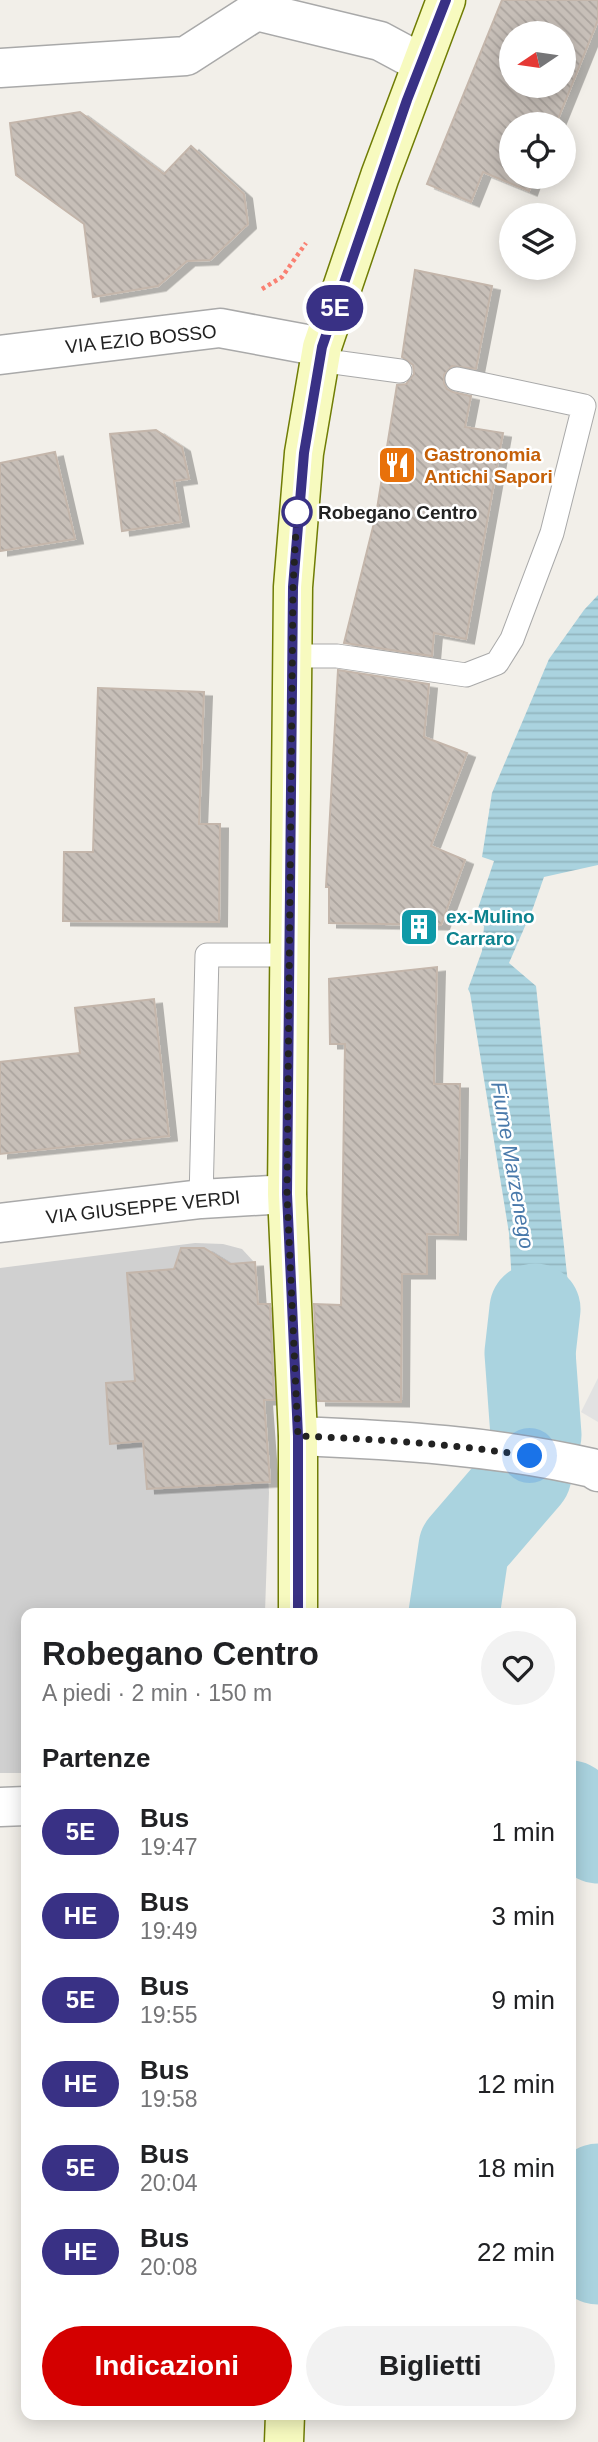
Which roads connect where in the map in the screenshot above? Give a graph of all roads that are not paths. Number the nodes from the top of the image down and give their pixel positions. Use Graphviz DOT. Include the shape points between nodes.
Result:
graph roads {
  1 [pos="446,0"];
  2 [pos="421,63"];
  3 [pos="0,68"];
  4 [pos="321,353"];
  5 [pos="0,355"];
  6 [pos="400,371"];
  7 [pos="457,379"];
  8 [pos="292,656"];
  9 [pos="288,955"];
  10 [pos="287,1194"];
  11 [pos="201,1199"];
  12 [pos="0,1223"];
  13 [pos="298,1436"];
  14 [pos="598,1472"];
  15 [pos="298,1608"];
  16 [pos="21,1805"];
  17 [pos="0,1807"];
  18 [pos="285,2420"];
  19 [pos="284,2442"];
  1 -- 2 [label="main road"];
  2 -- 3 [label="street" via="380,41 256,11 187,56"];
  2 -- 4 [label="main road"];
  4 -- 5 [label="street, VIA EZIO BOSSO" via="220,328"];
  4 -- 6 [label="lane"];
  4 -- 8 [label="main road" via="297,513"];
  7 -- 8 [label="lane" via="584,406 552,533 512,639 496,663 466,675 337,656"];
  8 -- 9 [label="main road"];
  9 -- 10 [label="main road"];
  9 -- 11 [label="lane" via="207,955"];
  10 -- 11 [label="street, VIA GIUSEPPE VERDI"];
  10 -- 13 [label="main road"];
  11 -- 12 [label="street, VIA GIUSEPPE VERDI"];
  13 -- 14 [label="street" via="488,1449"];
  13 -- 15 [label="main road"];
  16 -- 17 [label="street"];
  18 -- 19 [label="main road"];
}
